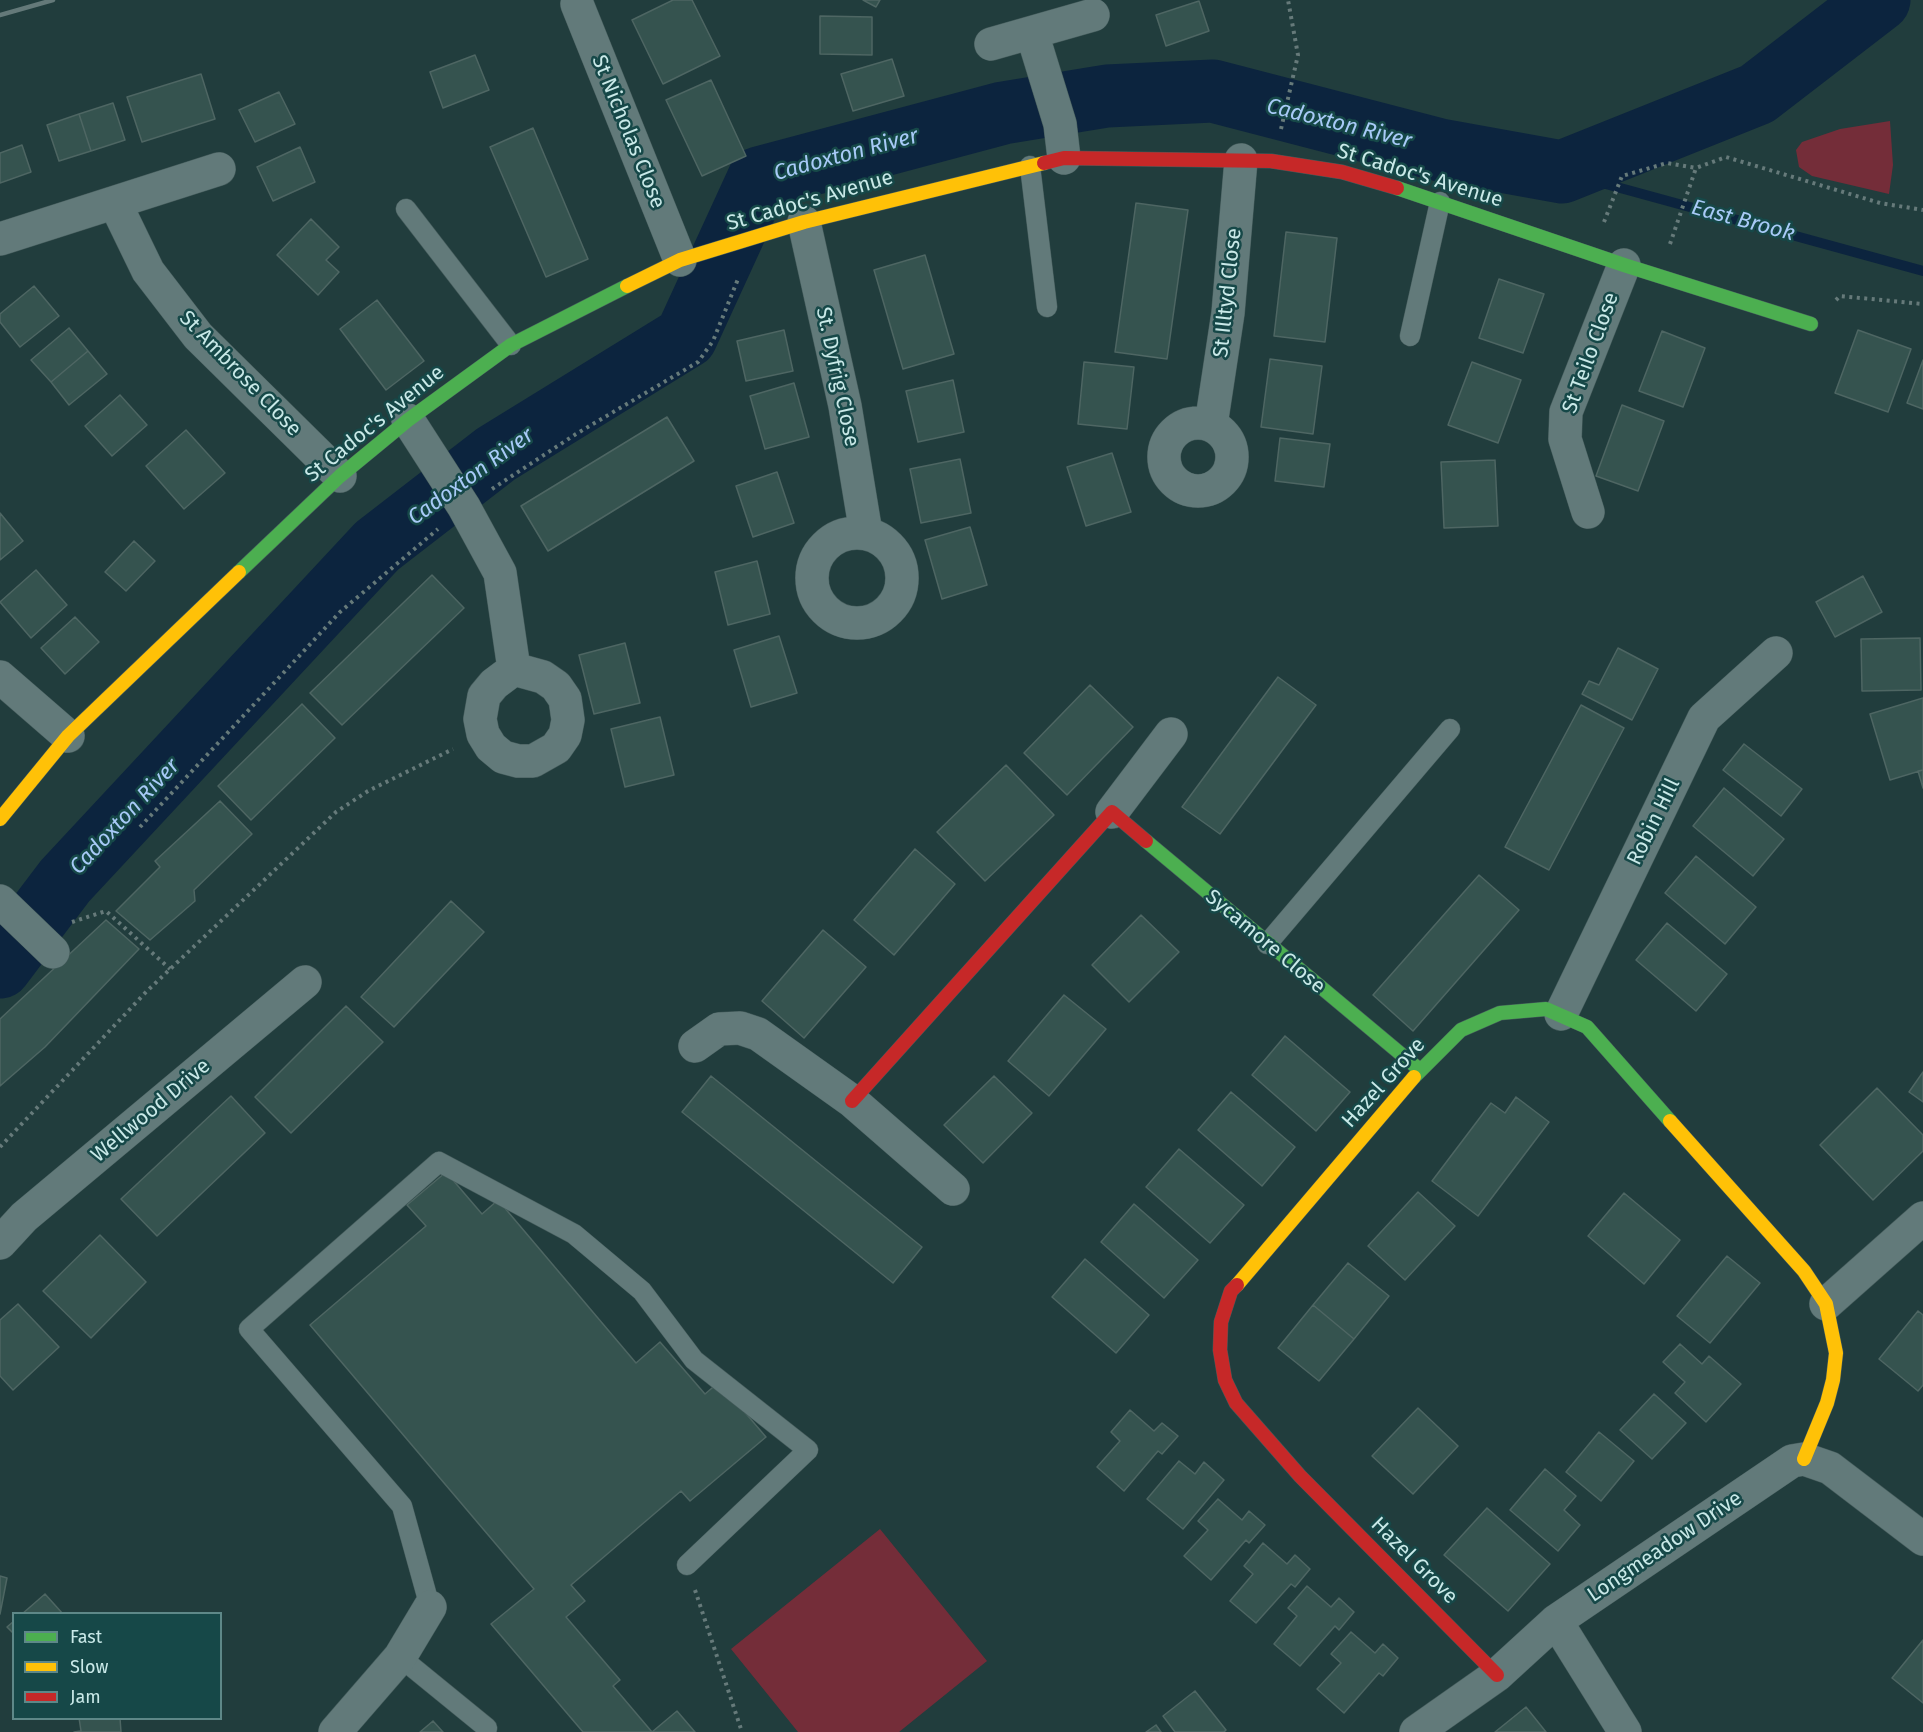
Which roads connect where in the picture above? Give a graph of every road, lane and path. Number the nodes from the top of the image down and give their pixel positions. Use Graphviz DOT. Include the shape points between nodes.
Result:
graph roads {
  1 [pos="1288,0"];
  2 [pos="577,4"];
  3 [pos="1093,15"];
  4 [pos="1032,33"];
  5 [pos="992,44"];
  6 [pos="1281,130"];
  7 [pos="1064,158"];
  8 [pos="1241,160"];
  9 [pos="1030,166"];
  10 [pos="1696,168"];
  11 [pos="219,169"];
  12 [pos="115,202"];
  13 [pos="1440,202"];
  14 [pos="406,209"];
  15 [pos="1923,210"];
  16 [pos="1680,213"];
  17 [pos="1606,217"];
  18 [pos="804,222"];
  19 [pos="755,237"];
  20 [pos="0,239"];
  21 [pos="680,261"];
  22 [pos="1624,265"];
  23 [pos="1923,304"];
  24 [pos="1047,307"];
  25 [pos="1811,324"];
  26 [pos="1410,336"];
  27 [pos="511,345"];
  28 [pos="408,420"];
  29 [pos="1211,425"];
  30 [pos="340,476"];
  31 [pos="464,507"];
  32 [pos="1588,512"];
  33 [pos="866,533"];
  34 [pos="1776,653"];
  35 [pos="513,669"];
  36 [pos="0,677"];
  37 [pos="1450,729"];
  38 [pos="483,734"];
  39 [pos="1171,734"];
  40 [pos="68,736"];
  41 [pos="1112,812"];
  42 [pos="0,819"];
  43 [pos="140,827"];
  44 [pos="0,901"];
  45 [pos="43,943"];
  46 [pos="1267,944"];
  47 [pos="170,969"];
  48 [pos="305,982"];
  49 [pos="1562,1014"];
  50 [pos="695,1046"];
  51 [pos="1420,1070"];
  52 [pos="852,1101"];
  53 [pos="0,1147"];
  54 [pos="952,1189"];
  55 [pos="1923,1218"];
  56 [pos="0,1243"];
  57 [pos="1826,1305"];
  58 [pos="1804,1458"];
  59 [pos="1923,1539"];
  60 [pos="687,1565"];
  61 [pos="430,1607"];
  62 [pos="1556,1621"];
  63 [pos="400,1657"];
  64 [pos="1497,1676"];
  65 [pos="487,1728"];
  66 [pos="335,1732"];
  67 [pos="742,1732"];
  68 [pos="1416,1732"];
  69 [pos="1626,1732"];
  1 -- 6 [label="path" via="1298,55"];
  2 -- 21 [label="street, St Nicholas Close"];
  3 -- 4 [label="street"];
  4 -- 5 [label="street"];
  4 -- 7 [label="street" via="1060,124"];
  7 -- 8 [label="street, St Cadoc's Avenue"];
  7 -- 9 [label="street, St Cadoc's Avenue"];
  8 -- 13 [label="street, St Cadoc's Avenue" via="1342,172"];
  8 -- 29 [label="street, St Illtyd Close" via="1228,313"];
  9 -- 18 [label="street, St Cadoc's Avenue"];
  9 -- 24 [label="lane"];
  10 -- 15 [label="path" via="1726,157 1880,203"];
  10 -- 16 [label="path"];
  10 -- 17 [label="path" via="1667,163 1622,176"];
  11 -- 12 [label="street"];
  12 -- 20 [label="street"];
  12 -- 30 [label="street, St Ambrose Close" via="147,271 198,336"];
  13 -- 22 [label="street, St Cadoc's Avenue"];
  13 -- 26 [label="lane"];
  14 -- 27 [label="lane"];
  18 -- 19 [label="street, St Cadoc's Avenue"];
  18 -- 33 [label="street, St. Dyfrig Close" via="845,406"];
  19 -- 21 [label="street, St Cadoc's Avenue"];
  19 -- 31 [label="path" via="713,341 698,362 576,434"];
  21 -- 27 [label="street, St Cadoc's Avenue"];
  22 -- 25 [label="street, St Cadoc's Avenue"];
  22 -- 32 [label="street, St Teilo Close" via="1566,412 1565,439"];
  23 -- 25 [label="path" via="1840,296"];
  27 -- 28 [label="street, St Cadoc's Avenue"];
  28 -- 30 [label="street, St Cadoc's Avenue"];
  28 -- 31 [label="street"];
  30 -- 40 [label="street, St Cadoc's Avenue"];
  31 -- 35 [label="street" via="500,573"];
  31 -- 43 [label="path" via="340,612"];
  34 -- 49 [label="street, Robin Hill" via="1704,718"];
  35 -- 38 [label="street" via="484,696 480,711"];
  35 -- 38 [label="street" via="543,677 556,686 567,709 565,735 548,755 518,761 503,757"];
  36 -- 40 [label="street"];
  37 -- 46 [label="lane"];
  38 -- 47 [label="path" via="368,791 336,812"];
  39 -- 41 [label="street"];
  40 -- 42 [label="street, St Cadoc's Avenue"];
  41 -- 46 [label="street, Sycamore Close"];
  41 -- 52 [label="street"];
  44 -- 45 [label="street"];
  45 -- 47 [label="path" via="106,911"];
  46 -- 51 [label="street, Sycamore Close"];
  47 -- 53 [label="path"];
  48 -- 56 [label="street, Wellwood Drive" via="24,1217"];
  49 -- 51 [label="street, Hazel Grove" via="1546,1009 1500,1013 1461,1030"];
  49 -- 57 [label="street, Hazel Grove" via="1587,1027 1610,1050 1804,1271"];
  50 -- 52 [label="street" via="719,1029 750,1030"];
  51 -- 64 [label="street, Hazel Grove" via="1231,1291 1221,1322 1220,1350 1225,1380 1236,1403 1300,1476"];
  52 -- 54 [label="street"];
  55 -- 57 [label="street"];
  57 -- 58 [label="street, Hazel Grove" via="1836,1353 1833,1380"];
  58 -- 59 [label="street" via="1830,1468"];
  58 -- 62 [label="street, Longmeadow Drive" via="1778,1470"];
  60 -- 61 [label="lane" via="808,1450 694,1360 642,1291 574,1234 439,1162 249,1329 402,1506"];
  60 -- 67 [label="path"];
  61 -- 63 [label="street"];
  62 -- 64 [label="street, Longmeadow Drive"];
  62 -- 69 [label="street"];
  63 -- 65 [label="lane"];
  63 -- 66 [label="street"];
  64 -- 68 [label="street, Longmeadow Drive"];
}
